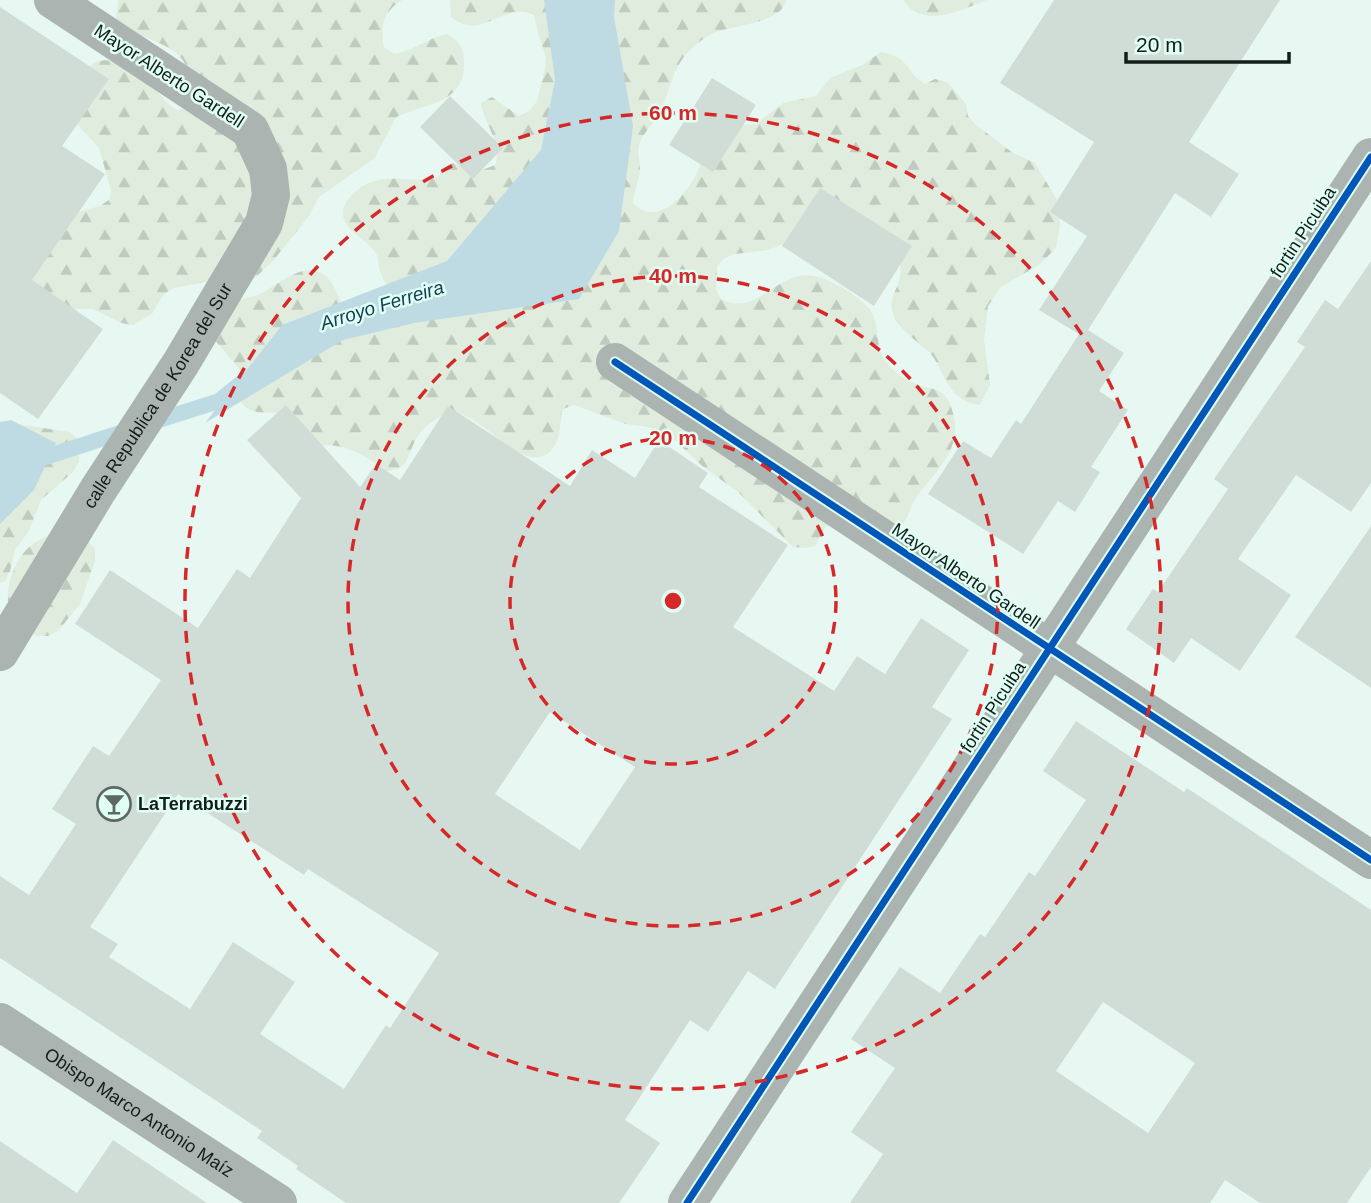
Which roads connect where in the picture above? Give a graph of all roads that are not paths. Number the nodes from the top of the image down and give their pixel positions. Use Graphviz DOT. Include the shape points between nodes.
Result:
graph roads {
  1 [pos="53,0"];
  2 [pos="250,130"];
  3 [pos="1371,157"];
  4 [pos="615,362"];
  5 [pos="1049,650"];
  6 [pos="0,652"];
  7 [pos="1371,860"];
  8 [pos="0,1022"];
  9 [pos="278,1203"];
  10 [pos="687,1203"];
  1 -- 2 [label="street, Mayor Alberto Gardell"];
  2 -- 6 [label="street, calle Republica de Korea del Sur" via="268,169 271,195 264,223"];
  3 -- 5 [label="street, fortin Picuiba"];
  4 -- 5 [label="street, Mayor Alberto Gardell"];
  5 -- 7 [label="street, Mayor Alberto Gardell"];
  5 -- 10 [label="street, fortin Picuiba"];
  8 -- 9 [label="street, Obispo Marco Antonio Maíz"];
}
